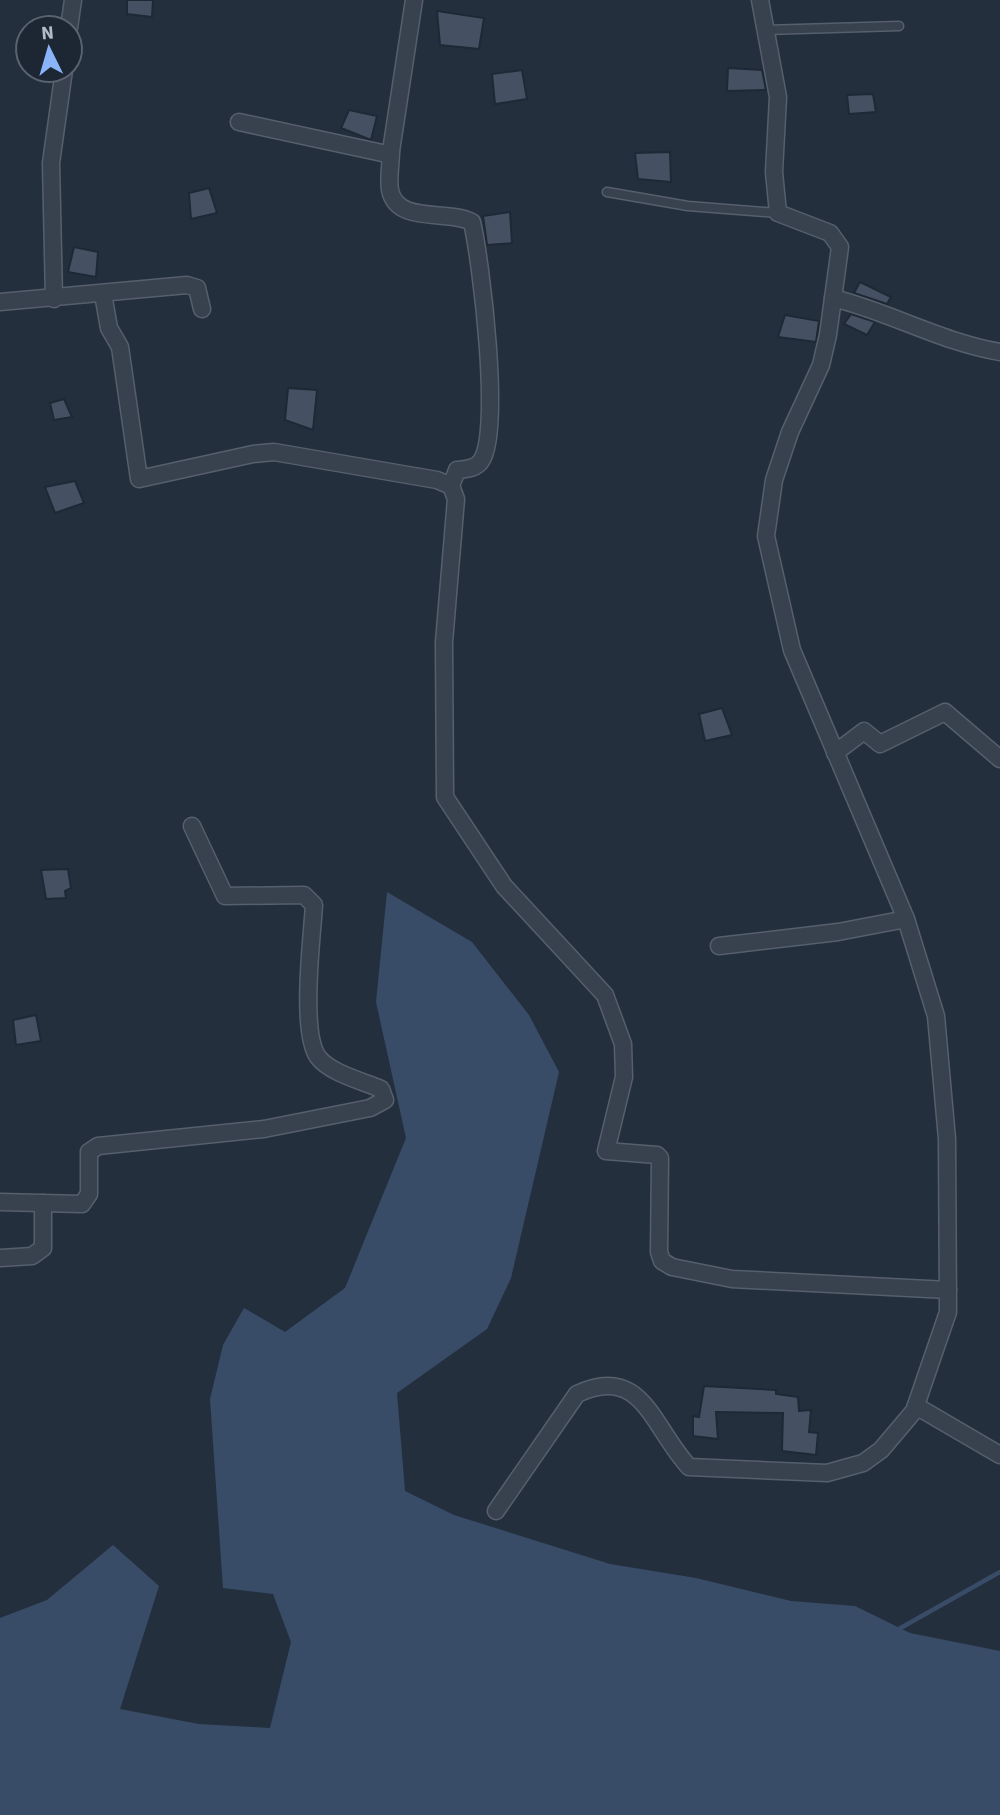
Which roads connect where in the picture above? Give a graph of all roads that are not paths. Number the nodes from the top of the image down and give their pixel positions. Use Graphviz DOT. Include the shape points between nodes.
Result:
graph roads {
  1 [pos="414,0"];
  2 [pos="760,0"];
  3 [pos="899,26"];
  4 [pos="765,30"];
  5 [pos="62,84"];
  6 [pos="239,122"];
  7 [pos="391,151"];
  8 [pos="607,192"];
  9 [pos="778,213"];
  10 [pos="103,294"];
  11 [pos="833,298"];
  12 [pos="54,299"];
  13 [pos="0,302"];
  14 [pos="202,309"];
  15 [pos="1000,352"];
  16 [pos="451,486"];
  17 [pos="835,753"];
  18 [pos="1000,759"];
  19 [pos="192,826"];
  20 [pos="906,919"];
  21 [pos="719,946"];
  22 [pos="0,1202"];
  23 [pos="43,1203"];
  24 [pos="0,1258"];
  25 [pos="947,1290"];
  26 [pos="916,1406"];
  27 [pos="1000,1455"];
  28 [pos="496,1511"];
  1 -- 7 [label="street"];
  2 -- 4 [label="street"];
  3 -- 4 [label="lane"];
  4 -- 9 [label="street" via="778,97 774,172"];
  5 -- 12 [label="street" via="51,163"];
  6 -- 7 [label="street" via="383,155"];
  7 -- 16 [label="street" via="390,190 396,205 407,212 461,216 472,222 479,252 491,416 488,445 480,463 457,470"];
  8 -- 9 [label="lane" via="688,206"];
  9 -- 11 [label="street" via="830,233 840,247"];
  10 -- 12 [label="street"];
  10 -- 14 [label="street" via="192,285"];
  10 -- 16 [label="street" via="109,328 120,347 139,479 274,452"];
  11 -- 15 [label="street" via="920,331"];
  11 -- 17 [label="street" via="821,365 774,480 766,536 792,650"];
  12 -- 13 [label="street"];
  16 -- 25 [label="street" via="456,499 444,642 444,797 504,886 605,995 622,1044 624,1077 606,1151 660,1158 662,1261 732,1279"];
  17 -- 18 [label="street" via="864,731 880,744 945,712"];
  17 -- 20 [label="street"];
  19 -- 23 [label="street" via="225,896 304,895 312,899 308,1003 312,1046 327,1065 381,1089 385,1100 370,1108 264,1129 98,1146 87,1158 87,1201"];
  20 -- 21 [label="street"];
  20 -- 25 [label="street" via="936,1016 947,1139"];
  22 -- 23 [label="street"];
  23 -- 24 [label="street" via="43,1248 32,1256"];
  25 -- 26 [label="street" via="948,1312"];
  26 -- 27 [label="street"];
  26 -- 28 [label="street" via="881,1450 863,1463 827,1473 708,1470 690,1467 641,1400 625,1387 598,1384 576,1394"];
}
